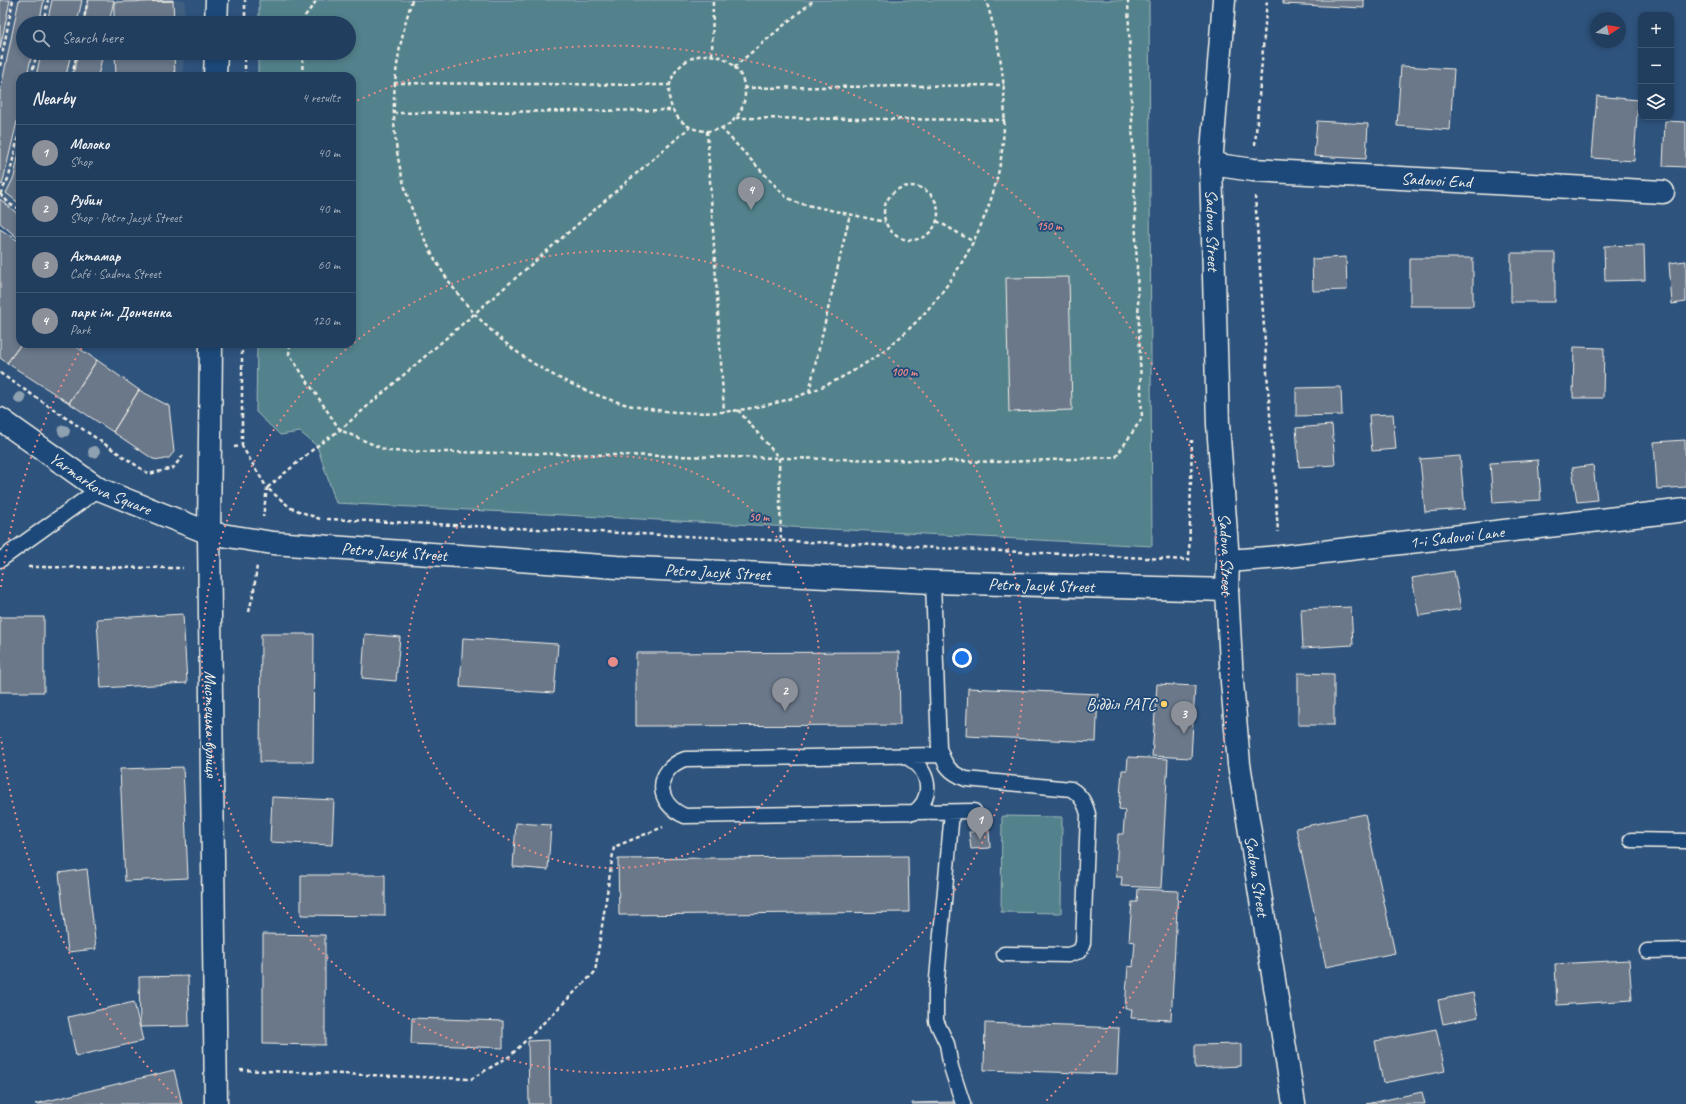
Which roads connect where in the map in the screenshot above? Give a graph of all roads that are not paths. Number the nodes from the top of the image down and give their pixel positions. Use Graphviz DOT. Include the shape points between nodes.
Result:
graph roads {
  1 [pos="217,0"];
  2 [pos="1224,0"];
  3 [pos="216,16"];
  4 [pos="216,60"];
  5 [pos="215,72"];
  6 [pos="1211,164"];
  7 [pos="1662,192"];
  8 [pos="211,348"];
  9 [pos="0,419"];
  10 [pos="99,489"];
  11 [pos="1686,510"];
  12 [pos="208,533"];
  13 [pos="0,560"];
  14 [pos="1228,561"];
  15 [pos="933,582"];
  16 [pos="1227,590"];
  17 [pos="941,755"];
  18 [pos="906,757"];
  19 [pos="974,811"];
  20 [pos="952,812"];
  21 [pos="913,813"];
  22 [pos="1631,840"];
  23 [pos="1686,841"];
  24 [pos="1686,950"];
  25 [pos="1647,951"];
  26 [pos="1004,954"];
  27 [pos="216,1104"];
  28 [pos="963,1104"];
  29 [pos="1294,1104"];
  1 -- 3 [label="street"];
  2 -- 6 [label="street, Sadova Street"];
  4 -- 5 [label="street"];
  6 -- 7 [label="street, Sadovoi End" via="1253,170"];
  6 -- 14 [label="street, Sadova Street" via="1218,424"];
  8 -- 12 [label="street, Мистецька вулиця"];
  9 -- 10 [label="street, Yarmarkova Square"];
  10 -- 12 [label="street, Yarmarkova Square"];
  10 -- 13 [label="lane"];
  11 -- 14 [label="street, 1-i Sadovoi Lane"];
  12 -- 15 [label="street, Petro Jacyk Street" via="273,543 617,567"];
  12 -- 27 [label="street, Мистецька вулиця"];
  14 -- 16 [label="street, Sadova Street"];
  15 -- 16 [label="street, Petro Jacyk Street"];
  15 -- 17 [label="lane"];
  16 -- 29 [label="street, Sadova Street" via="1239,764"];
  17 -- 18 [label="lane"];
  17 -- 26 [label="lane" via="950,771 966,779 1071,789 1078,793 1086,804 1088,814 1084,935 1080,951 1068,955"];
  18 -- 21 [label="lane" via="923,770 927,784 925,799"];
  18 -- 21 [label="lane" via="685,759 670,767 665,774 662,791 670,807 685,816"];
  19 -- 20 [label="lane"];
  20 -- 21 [label="lane"];
  20 -- 28 [label="lane" via="936,990 936,1021 947,1044 951,1067"];
  22 -- 23 [label="lane"];
  24 -- 25 [label="lane"];
}
